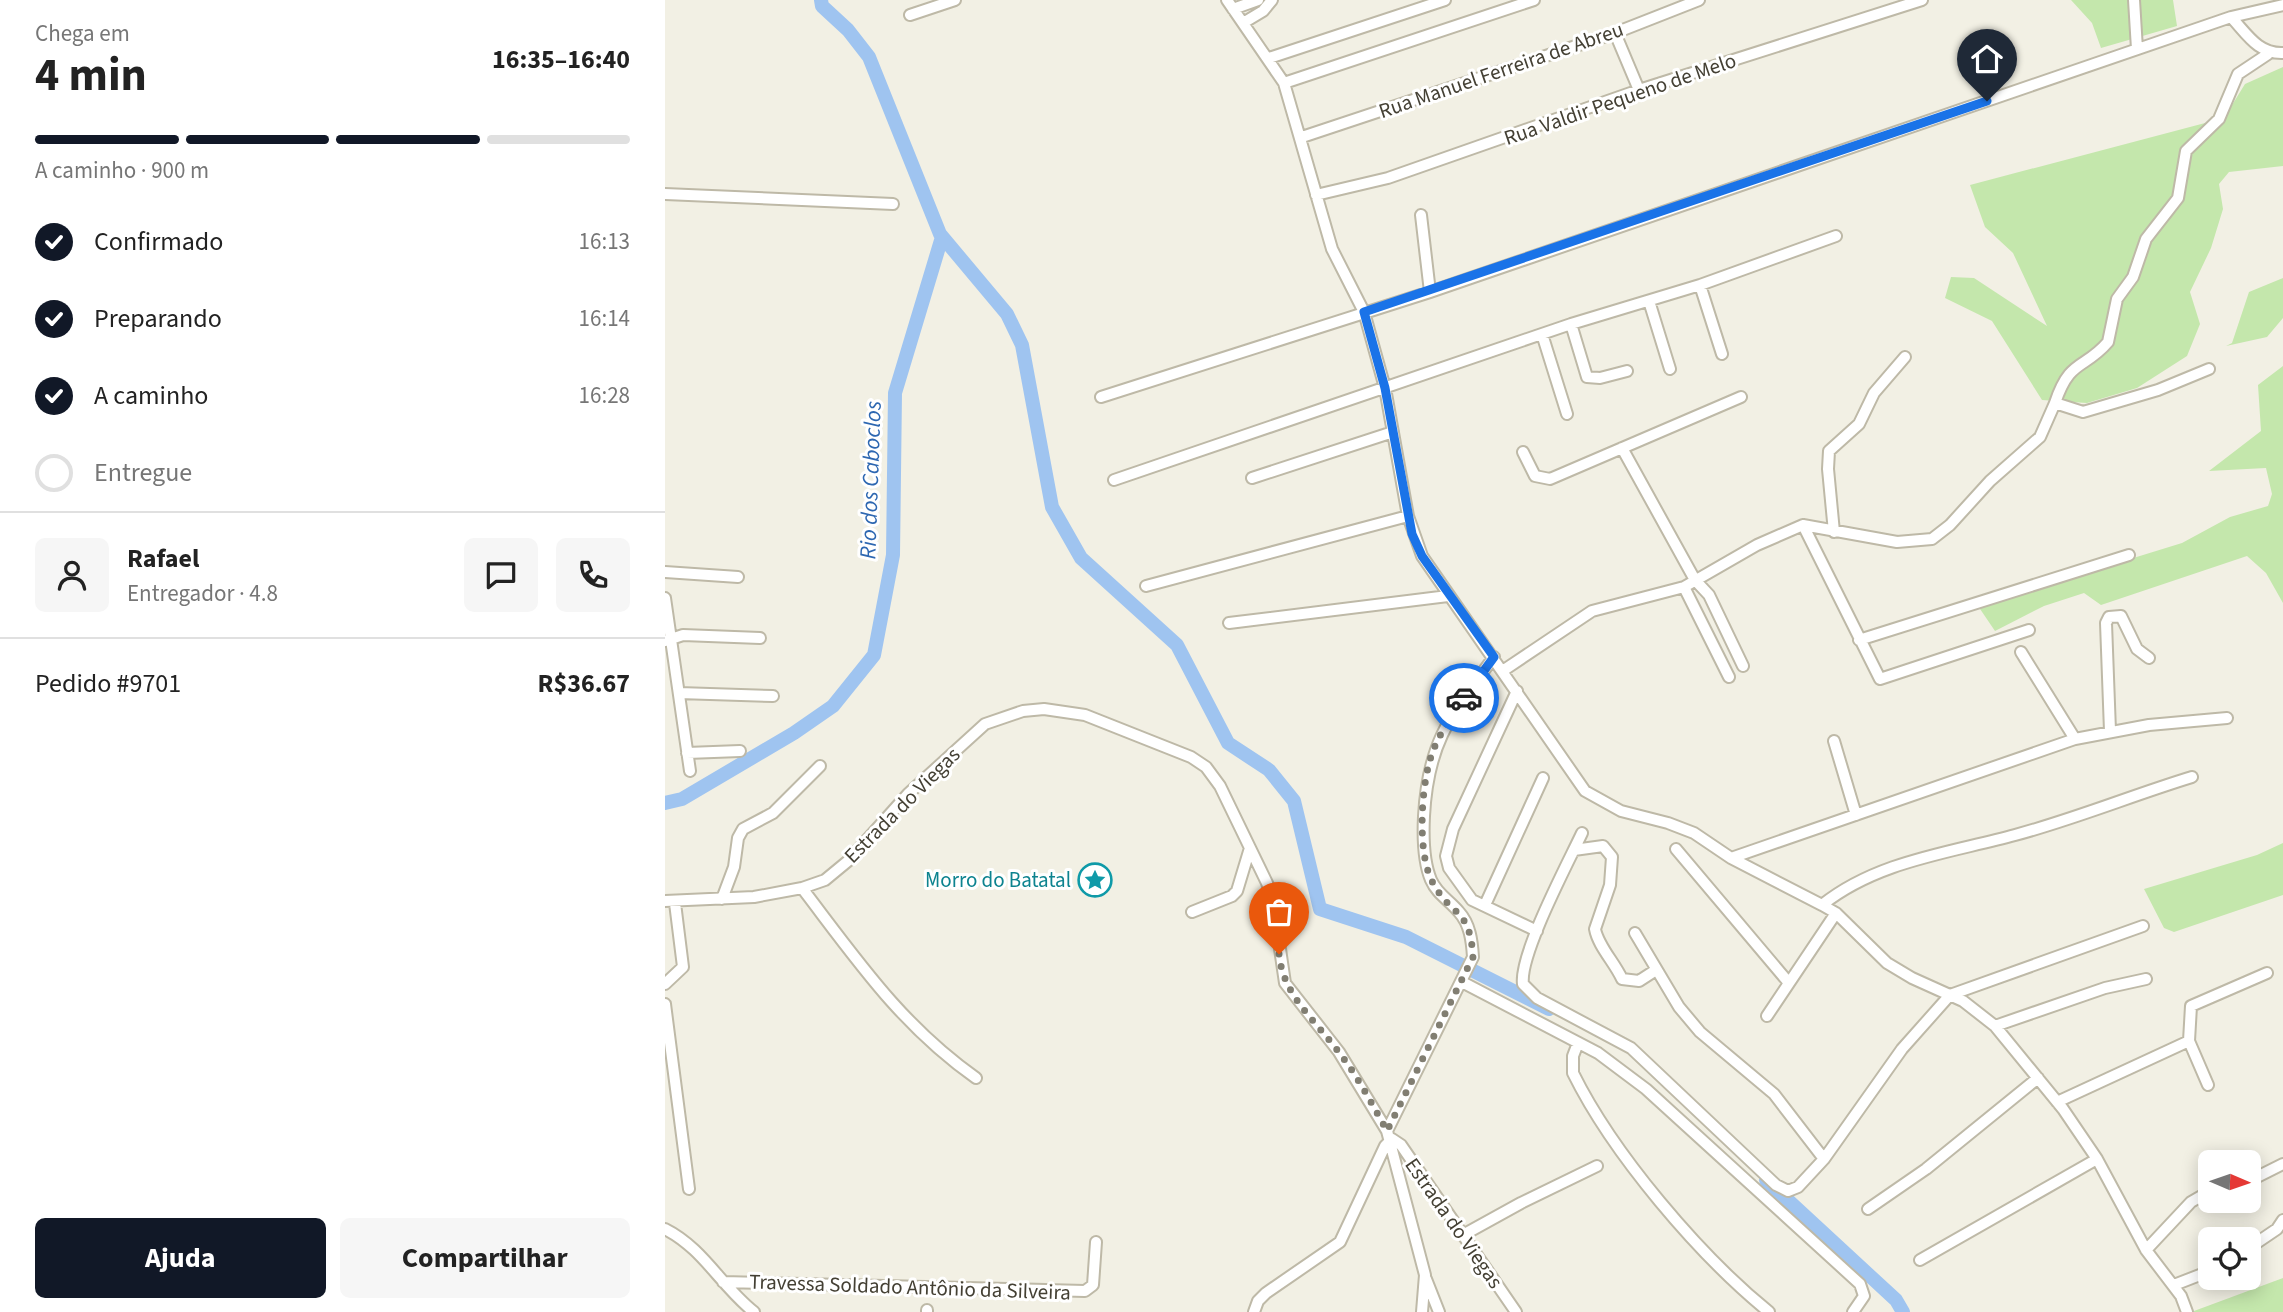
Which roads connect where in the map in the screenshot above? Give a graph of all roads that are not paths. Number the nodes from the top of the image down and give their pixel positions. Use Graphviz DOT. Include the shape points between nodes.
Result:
graph roads {
  1 [pos="955,0"];
  2 [pos="1258,0"];
  3 [pos="1272,0"];
  4 [pos="1445,0"];
  5 [pos="1534,0"];
  6 [pos="1699,0"];
  7 [pos="1922,0"];
  8 [pos="2134,0"];
  9 [pos="1230,4"];
  10 [pos="2283,5"];
  11 [pos="910,15"];
  12 [pos="2231,17"];
  13 [pos="1244,23"];
  14 [pos="1615,33"];
  15 [pos="2137,49"];
  16 [pos="2283,53"];
  17 [pos="2268,54"];
  18 [pos="1269,58"];
  19 [pos="1284,83"];
  20 [pos="1639,90"];
  21 [pos="1302,137"];
  22 [pos="665,194"];
  23 [pos="1316,195"];
  24 [pos="893,204"];
  25 [pos="1421,215"];
  26 [pos="1836,236"];
  27 [pos="1700,285"];
  28 [pos="1430,292"];
  29 [pos="1649,301"];
  30 [pos="1364,312"];
  31 [pos="1571,324"];
  32 [pos="1542,334"];
  33 [pos="1722,354"];
  34 [pos="1905,357"];
  35 [pos="1670,369"];
  36 [pos="2209,369"];
  37 [pos="1627,371"];
  38 [pos="1385,388"];
  39 [pos="1101,397"];
  40 [pos="1741,397"];
  41 [pos="2056,403"];
  42 [pos="1567,414"];
  43 [pos="1393,432"];
  44 [pos="1622,448"];
  45 [pos="1523,452"];
  46 [pos="1252,478"];
  47 [pos="1114,480"];
  48 [pos="1408,516"];
  49 [pos="1803,525"];
  50 [pos="1834,532"];
  51 [pos="2129,555"];
  52 [pos="665,572"];
  53 [pos="738,577"];
  54 [pos="1695,580"];
  55 [pos="1146,586"];
  56 [pos="1684,587"];
  57 [pos="1448,596"];
  58 [pos="665,598"];
  59 [pos="1229,623"];
  60 [pos="2029,631"];
  61 [pos="760,638"];
  62 [pos="1859,640"];
  63 [pos="667,641"];
  64 [pos="2021,652"];
  65 [pos="1494,657"];
  66 [pos="2149,658"];
  67 [pos="1743,666"];
  68 [pos="1504,670"];
  69 [pos="1729,677"];
  70 [pos="1517,691"];
  71 [pos="679,693"];
  72 [pos="772,696"];
  73 [pos="2227,718"];
  74 [pos="2110,731"];
  75 [pos="2075,738"];
  76 [pos="1834,741"];
  77 [pos="740,751"];
  78 [pos="687,752"];
  79 [pos="820,766"];
  80 [pos="690,771"];
  81 [pos="2192,777"];
  82 [pos="1543,778"];
  83 [pos="1856,815"];
  84 [pos="1582,832"];
  85 [pos="1250,848"];
  86 [pos="1676,849"];
  87 [pos="1574,850"];
  88 [pos="1731,858"];
  89 [pos="802,888"];
  90 [pos="722,899"];
  91 [pos="670,902"];
  92 [pos="1485,905"];
  93 [pos="1822,905"];
  94 [pos="1192,912"];
  95 [pos="1836,913"];
  96 [pos="2143,926"];
  97 [pos="1537,931"];
  98 [pos="1635,933"];
  99 [pos="1656,970"];
  100 [pos="2267,973"];
  101 [pos="2146,978"];
  102 [pos="1463,980"];
  103 [pos="1789,983"];
  104 [pos="665,984"];
  105 [pos="1950,995"];
  106 [pos="665,1004"];
  107 [pos="1767,1016"];
  108 [pos="1995,1026"];
  109 [pos="1610,1035"];
  110 [pos="2189,1041"];
  111 [pos="1578,1042"];
  112 [pos="1598,1053"];
  113 [pos="976,1078"];
  114 [pos="2038,1078"];
  115 [pos="2208,1085"];
  116 [pos="2057,1102"];
  117 [pos="1388,1135"];
  118 [pos="1824,1159"];
  119 [pos="2097,1159"];
  120 [pos="2283,1164"];
  121 [pos="1597,1166"];
  122 [pos="2261,1175"];
  123 [pos="689,1189"];
  124 [pos="2198,1198"];
  125 [pos="1868,1209"];
  126 [pos="2283,1220"];
  127 [pos="665,1229"];
  128 [pos="1463,1236"];
  129 [pos="2261,1240"];
  130 [pos="1096,1242"];
  131 [pos="2146,1250"];
  132 [pos="1920,1260"];
  133 [pos="1425,1275"];
  134 [pos="2198,1276"];
  135 [pos="723,1282"];
  136 [pos="2174,1285"];
  137 [pos="754,1312"];
  138 [pos="1254,1312"];
  139 [pos="1422,1312"];
  140 [pos="1439,1312"];
  141 [pos="1516,1312"];
  142 [pos="1769,1312"];
  143 [pos="1853,1312"];
  144 [pos="2187,1312"];
  1 -- 11 [label="street"];
  2 -- 9 [label="street"];
  3 -- 13 [label="street"];
  4 -- 18 [label="street"];
  5 -- 19 [label="street"];
  6 -- 14 [label="street, Rua Manuel Ferreira de Abreu"];
  7 -- 20 [label="street, Rua Valdir Pequeno de Melo"];
  8 -- 15 [label="street"];
  9 -- 13 [label="street"];
  10 -- 12 [label="street"];
  12 -- 15 [label="street"];
  12 -- 17 [label="street"];
  13 -- 18 [label="street"];
  14 -- 20 [label="street"];
  14 -- 21 [label="street, Rua Manuel Ferreira de Abreu"];
  15 -- 28 [label="street"];
  16 -- 17 [label="street"];
  17 -- 41 [label="street" via="2238,74 2219,119 2186,151 2178,198 2146,239 2133,277 2117,299 2108,342 2074,366"];
  18 -- 19 [label="street"];
  19 -- 21 [label="street"];
  20 -- 23 [label="street, Rua Valdir Pequeno de Melo" via="1388,178"];
  21 -- 23 [label="street"];
  22 -- 24 [label="street"];
  23 -- 30 [label="street" via="1332,249"];
  25 -- 28 [label="street"];
  26 -- 27 [label="street"];
  27 -- 29 [label="street"];
  27 -- 33 [label="street"];
  28 -- 30 [label="street"];
  29 -- 31 [label="street"];
  29 -- 35 [label="street"];
  30 -- 38 [label="street"];
  30 -- 39 [label="street"];
  31 -- 32 [label="street"];
  31 -- 37 [label="street" via="1587,377"];
  32 -- 38 [label="street"];
  32 -- 42 [label="street"];
  34 -- 50 [label="street" via="1874,393 1859,425 1829,451"];
  36 -- 41 [label="street" via="2083,412"];
  38 -- 43 [label="street"];
  38 -- 47 [label="street"];
  40 -- 44 [label="street"];
  41 -- 50 [label="street" via="2040,438 1932,539 1897,542"];
  43 -- 46 [label="street"];
  43 -- 48 [label="street"];
  44 -- 45 [label="street" via="1545,480 1535,476"];
  44 -- 54 [label="street"];
  48 -- 55 [label="street"];
  48 -- 57 [label="street" via="1422,556"];
  49 -- 50 [label="street"];
  49 -- 54 [label="street"];
  49 -- 62 [label="street"];
  51 -- 62 [label="street"];
  52 -- 53 [label="street"];
  54 -- 56 [label="street"];
  54 -- 67 [label="street" via="1709,596"];
  56 -- 68 [label="street" via="1592,611"];
  56 -- 69 [label="street"];
  57 -- 59 [label="street"];
  57 -- 65 [label="street"];
  58 -- 63 [label="street"];
  60 -- 62 [label="street" via="1880,679"];
  61 -- 63 [label="street" via="683,635"];
  63 -- 71 [label="street"];
  64 -- 75 [label="street"];
  65 -- 68 [label="street"];
  65 -- 102 [label="street" via="1438,740 1426,781 1423,828 1428,870 1438,892 1460,912 1469,929 1473,957"];
  66 -- 74 [label="street" via="2137,649 2121,616 2109,617"];
  68 -- 70 [label="street"];
  70 -- 88 [label="street" via="1585,791 1621,811 1694,833"];
  70 -- 92 [label="street" via="1448,844 1449,868 1472,900"];
  71 -- 72 [label="street"];
  71 -- 78 [label="street"];
  73 -- 74 [label="street"];
  74 -- 75 [label="street"];
  75 -- 83 [label="street"];
  76 -- 83 [label="street"];
  77 -- 78 [label="street"];
  78 -- 80 [label="street"];
  79 -- 90 [label="street" via="773,813 743,830"];
  81 -- 93 [label="street" via="2016,835 1893,868 1850,884"];
  82 -- 92 [label="street"];
  83 -- 88 [label="street"];
  84 -- 87 [label="street"];
  85 -- 89 [label="street, Estrada do Viegas" via="1206,767 1085,715 1044,709 985,724 908,794 848,861 825,880"];
  85 -- 94 [label="street" via="1237,891"];
  85 -- 117 [label="street, Estrada do Viegas" via="1273,901 1285,983 1339,1052"];
  86 -- 103 [label="street"];
  87 -- 97 [label="street"];
  87 -- 99 [label="street" via="1603,846 1612,857 1610,885 1595,929 1622,979 1639,981"];
  88 -- 93 [label="street"];
  89 -- 90 [label="street, Estrada do Viegas"];
  89 -- 113 [label="street" via="890,1003"];
  90 -- 91 [label="street, Estrada do Viegas"];
  91 -- 104 [label="street" via="683,967"];
  92 -- 97 [label="street"];
  93 -- 95 [label="street"];
  95 -- 103 [label="street"];
  95 -- 105 [label="street" via="1887,963"];
  96 -- 105 [label="street"];
  97 -- 109 [label="street" via="1523,973 1526,989"];
  98 -- 99 [label="street"];
  99 -- 118 [label="street" via="1700,1032 1774,1094"];
  100 -- 110 [label="street" via="2193,1004"];
  101 -- 108 [label="street"];
  102 -- 111 [label="street"];
  102 -- 117 [label="street"];
  103 -- 107 [label="street"];
  105 -- 108 [label="street" via="1977,1009"];
  105 -- 118 [label="street" via="1902,1049"];
  106 -- 123 [label="street"];
  108 -- 114 [label="street"];
  109 -- 112 [label="street"];
  109 -- 118 [label="street" via="1632,1048 1783,1190 1798,1187"];
  110 -- 115 [label="street"];
  110 -- 116 [label="street"];
  111 -- 112 [label="street"];
  111 -- 142 [label="street" via="1573,1073 1638,1174 1674,1218"];
  112 -- 143 [label="street" via="1646,1089 1860,1284 1864,1296"];
  114 -- 116 [label="street"];
  114 -- 125 [label="street" via="1926,1169"];
  116 -- 119 [label="street"];
  117 -- 128 [label="street, Estrada do Viegas" via="1398,1142"];
  117 -- 133 [label="street, Estrada do Viegas"];
  117 -- 138 [label="street" via="1340,1242 1266,1293"];
  119 -- 131 [label="street"];
  119 -- 132 [label="street"];
  120 -- 122 [label="street"];
  121 -- 128 [label="street"];
  124 -- 131 [label="street"];
  126 -- 129 [label="street"];
  127 -- 135 [label="street" via="700,1253"];
  128 -- 141 [label="street, Estrada do Viegas"];
  130 -- 135 [label="street, Travessa Soldado Antônio da Silveira" via="1093,1285 1085,1292"];
  131 -- 136 [label="street"];
  133 -- 139 [label="street, Estrada do Viegas"];
  133 -- 140 [label="street"];
  134 -- 136 [label="street"];
  135 -- 137 [label="street"];
  136 -- 144 [label="street"];
}
